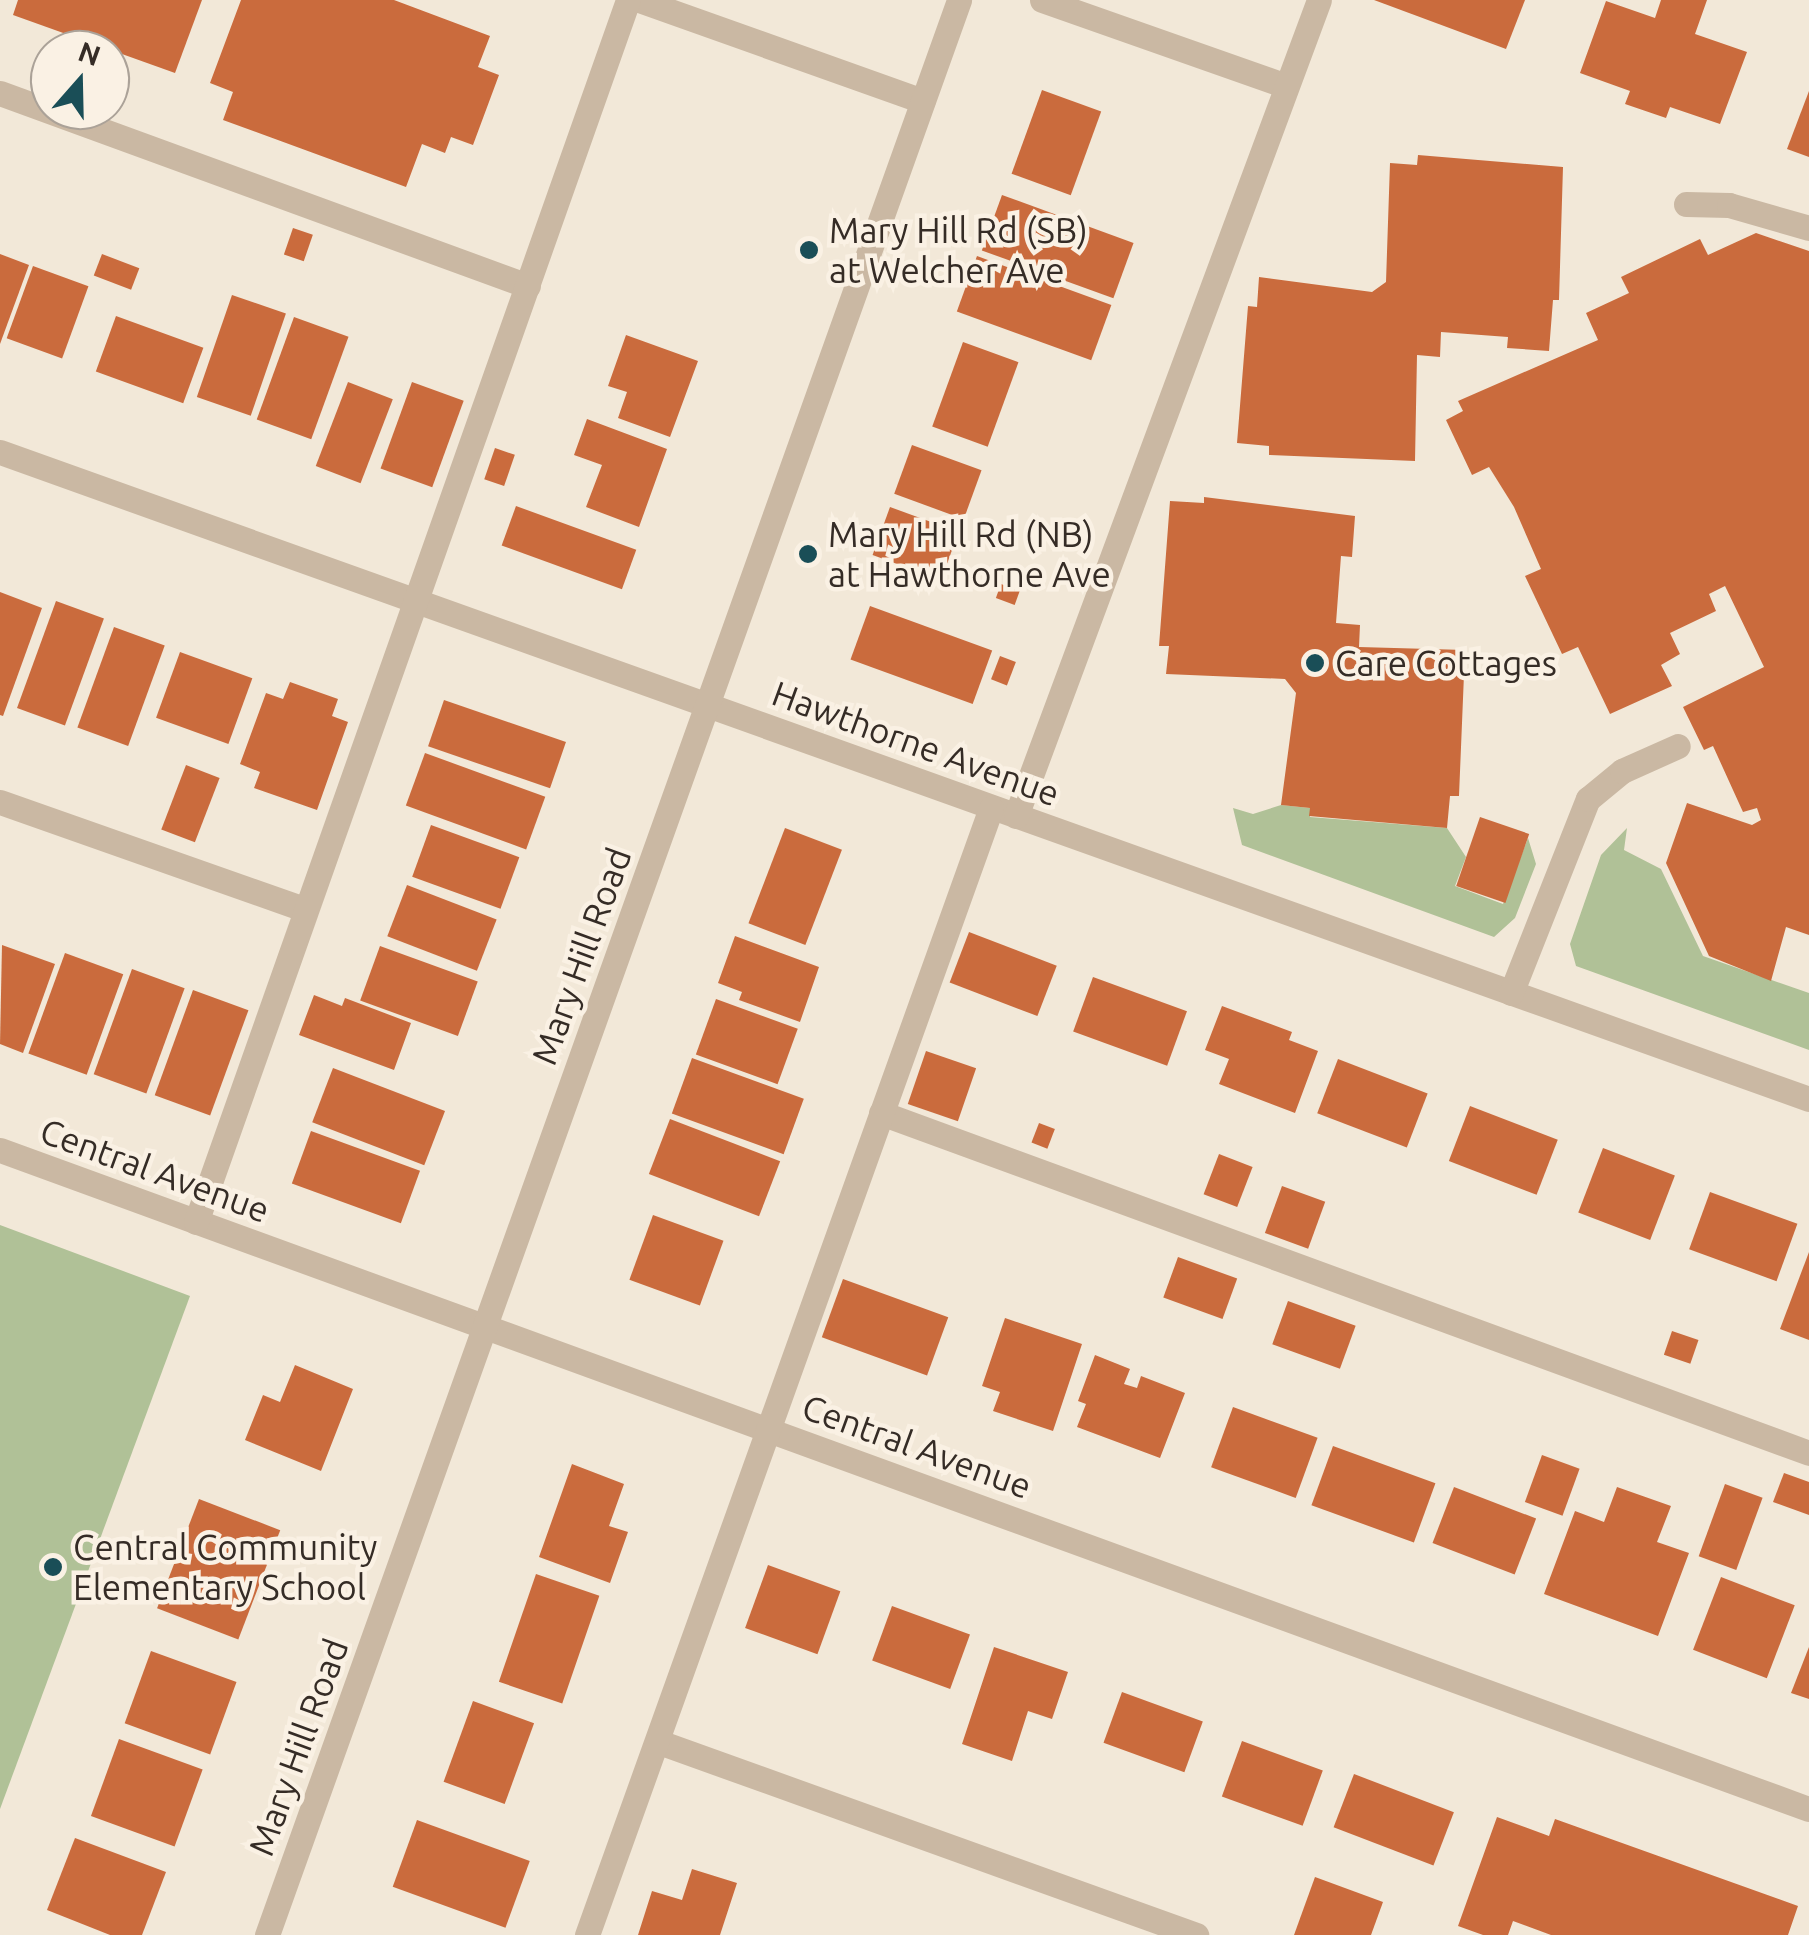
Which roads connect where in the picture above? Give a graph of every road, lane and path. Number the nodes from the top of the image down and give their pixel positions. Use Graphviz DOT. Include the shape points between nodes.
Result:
graph roads {
  1 [pos="628,0"];
  2 [pos="639,0"];
  3 [pos="959,0"];
  4 [pos="1042,0"];
  5 [pos="1319,0"];
  6 [pos="1284,85"];
  7 [pos="0,93"];
  8 [pos="924,101"];
  9 [pos="1686,204"];
  10 [pos="1809,228"];
  11 [pos="528,286"];
  12 [pos="0,452"];
  13 [pos="416,602"];
  14 [pos="707,705"];
  15 [pos="1678,746"];
  16 [pos="0,802"];
  17 [pos="1004,812"];
  18 [pos="306,910"];
  19 [pos="1511,993"];
  20 [pos="1809,1100"];
  21 [pos="881,1114"];
  22 [pos="0,1150"];
  23 [pos="196,1222"];
  24 [pos="485,1331"];
  25 [pos="770,1430"];
  26 [pos="1809,1453"];
  27 [pos="659,1742"];
  28 [pos="1809,1810"];
  29 [pos="267,1935"];
  30 [pos="586,1935"];
  31 [pos="1196,1935"];
  1 -- 11 [label="street"];
  2 -- 8 [label="street"];
  3 -- 8 [label="street, Mary Hill Road"];
  4 -- 6 [label="street"];
  5 -- 6 [label="street"];
  6 -- 17 [label="street"];
  7 -- 11 [label="street"];
  8 -- 14 [label="street, Mary Hill Road"];
  9 -- 10 [label="street" via="1729,205"];
  11 -- 13 [label="street"];
  12 -- 13 [label="street, Hawthorne Avenue"];
  13 -- 14 [label="street, Hawthorne Avenue"];
  13 -- 18 [label="street"];
  14 -- 17 [label="street, Hawthorne Avenue"];
  14 -- 24 [label="street, Mary Hill Road"];
  15 -- 19 [label="street" via="1622,772 1588,799"];
  16 -- 18 [label="street"];
  17 -- 19 [label="street, Hawthorne Avenue"];
  17 -- 21 [label="street"];
  18 -- 23 [label="street"];
  19 -- 20 [label="street, Hawthorne Avenue"];
  21 -- 25 [label="street"];
  21 -- 26 [label="street"];
  22 -- 23 [label="street, Central Avenue"];
  23 -- 24 [label="street, Central Avenue"];
  24 -- 25 [label="street, Central Avenue"];
  24 -- 29 [label="street, Mary Hill Road"];
  25 -- 27 [label="street"];
  25 -- 28 [label="street, Central Avenue"];
  27 -- 30 [label="street"];
  27 -- 31 [label="street"];
}
